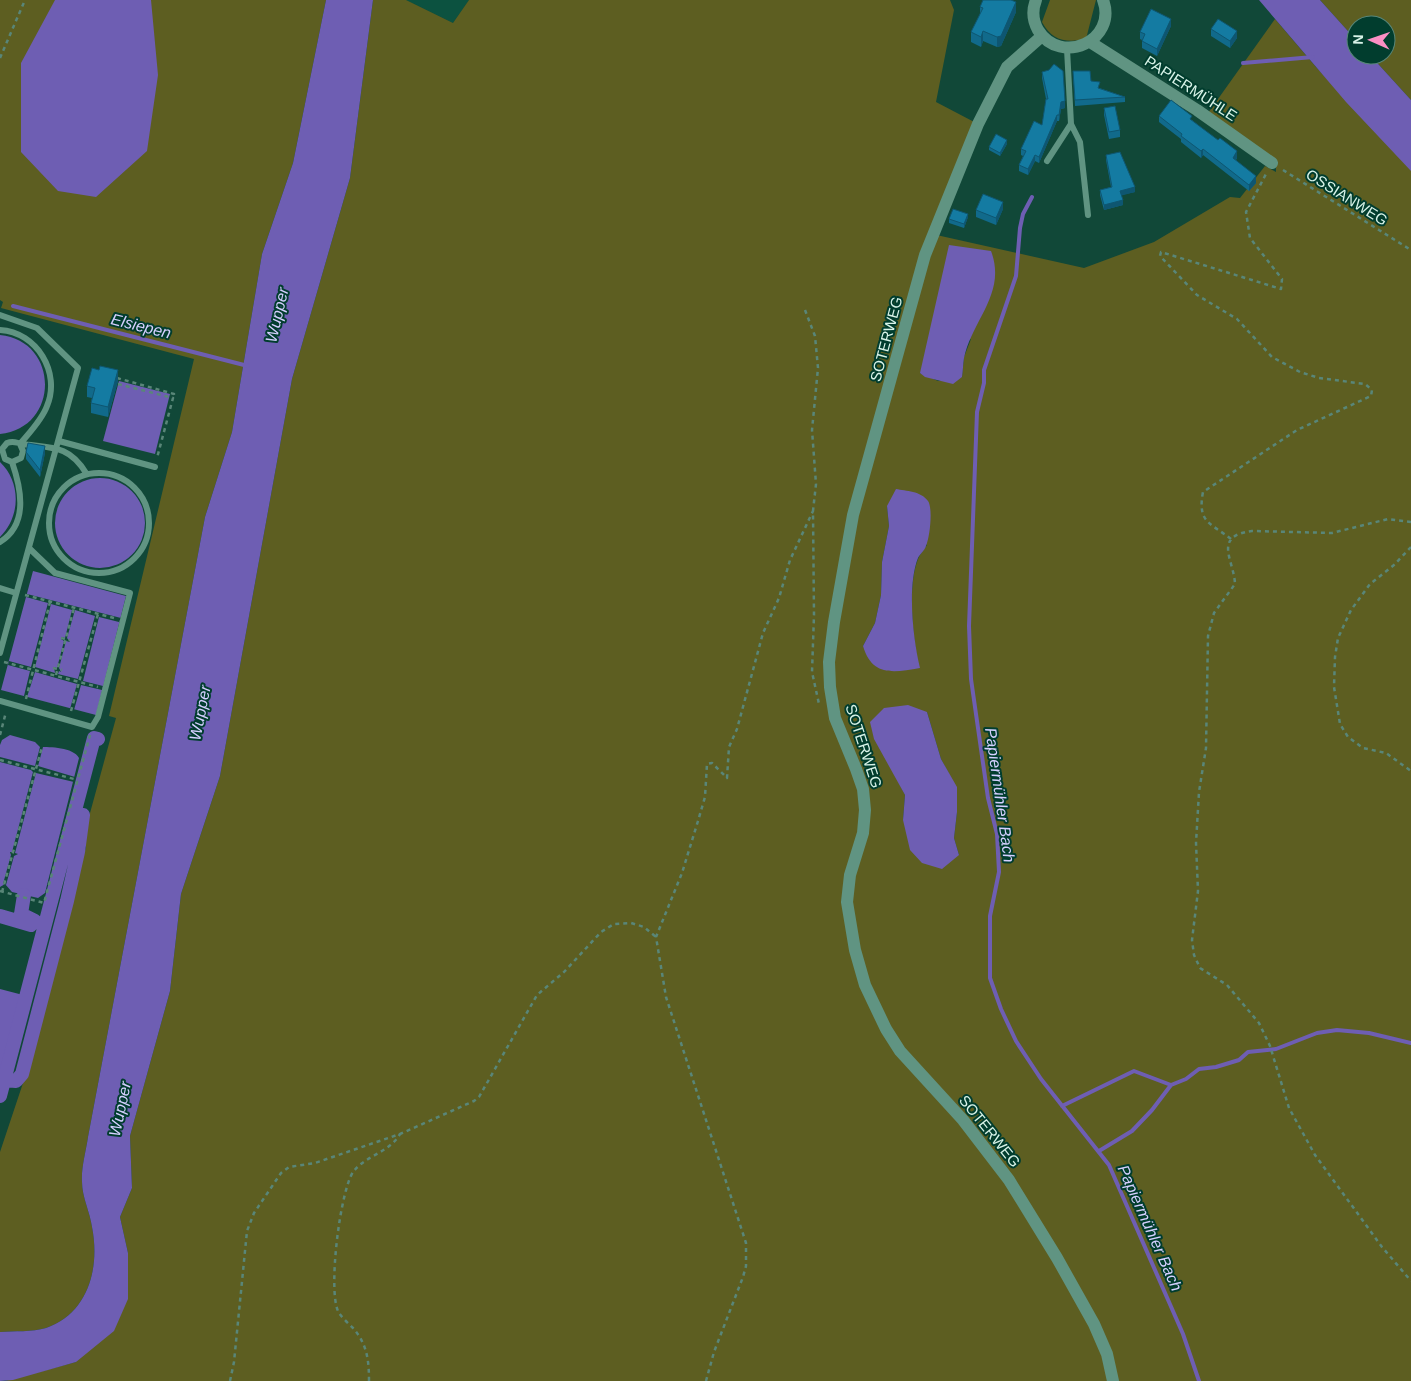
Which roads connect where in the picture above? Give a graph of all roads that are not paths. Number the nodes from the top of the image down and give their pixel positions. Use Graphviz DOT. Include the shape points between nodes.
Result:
graph roads {
  1 [pos="1036,0"];
  2 [pos="1102,0"];
  3 [pos="1042,36"];
  4 [pos="1090,42"];
  5 [pos="1067,48"];
  6 [pos="1071,124"];
  7 [pos="1046,161"];
  8 [pos="1272,163"];
  9 [pos="1088,215"];
  10 [pos="0,315"];
  11 [pos="0,330"];
  12 [pos="59,441"];
  13 [pos="20,444"];
  14 [pos="1,449"];
  15 [pos="57,449"];
  16 [pos="12,462"];
  17 [pos="155,467"];
  18 [pos="86,473"];
  19 [pos="0,542"];
  20 [pos="29,548"];
  21 [pos="0,588"];
  22 [pos="16,593"];
  23 [pos="0,652"];
  24 [pos="0,701"];
  25 [pos="1114,1381"];
  1 -- 3 [label="street" via="1034,15"];
  2 -- 4 [label="street" via="1103,25"];
  3 -- 5 [label="street"];
  3 -- 25 [label="street, SOTERWEG" via="1006,67 978,124 925,255 853,515 834,622 829,662 830,687 835,718 863,789 863,833 850,875 847,902 865,985 900,1051 963,1120 1009,1180 1094,1324"];
  4 -- 5 [label="street"];
  4 -- 8 [label="street, PAPIERMÜHLE" via="1197,110"];
  5 -- 6 [label="lane"];
  6 -- 7 [label="lane"];
  6 -- 9 [label="lane" via="1080,142"];
  10 -- 12 [label="lane" via="37,328 78,368"];
  11 -- 13 [label="lane" via="26,338 40,351 49,369 52,388 47,407"];
  12 -- 15 [label="lane"];
  12 -- 17 [label="lane"];
  13 -- 14 [label="lane" via="10,441"];
  13 -- 15 [label="lane" via="32,443"];
  13 -- 16 [label="lane" via="23,454"];
  14 -- 16 [label="lane" via="3,456"];
  15 -- 18 [label="lane" via="77,458"];
  15 -- 20 [label="lane"];
  16 -- 19 [label="lane" via="20,486 21,507 15,525"];
  18 -- 18 [label="lane" via="60,491 52,505 48,521 50,537 63,558 83,571 100,574 132,562 143,549 149,533 150,516 139,492 120,476"];
  20 -- 22 [label="lane"];
  20 -- 24 [label="lane" via="55,572 130,593 98,716 92,727"];
  21 -- 22 [label="lane"];
  22 -- 23 [label="lane"];
}
